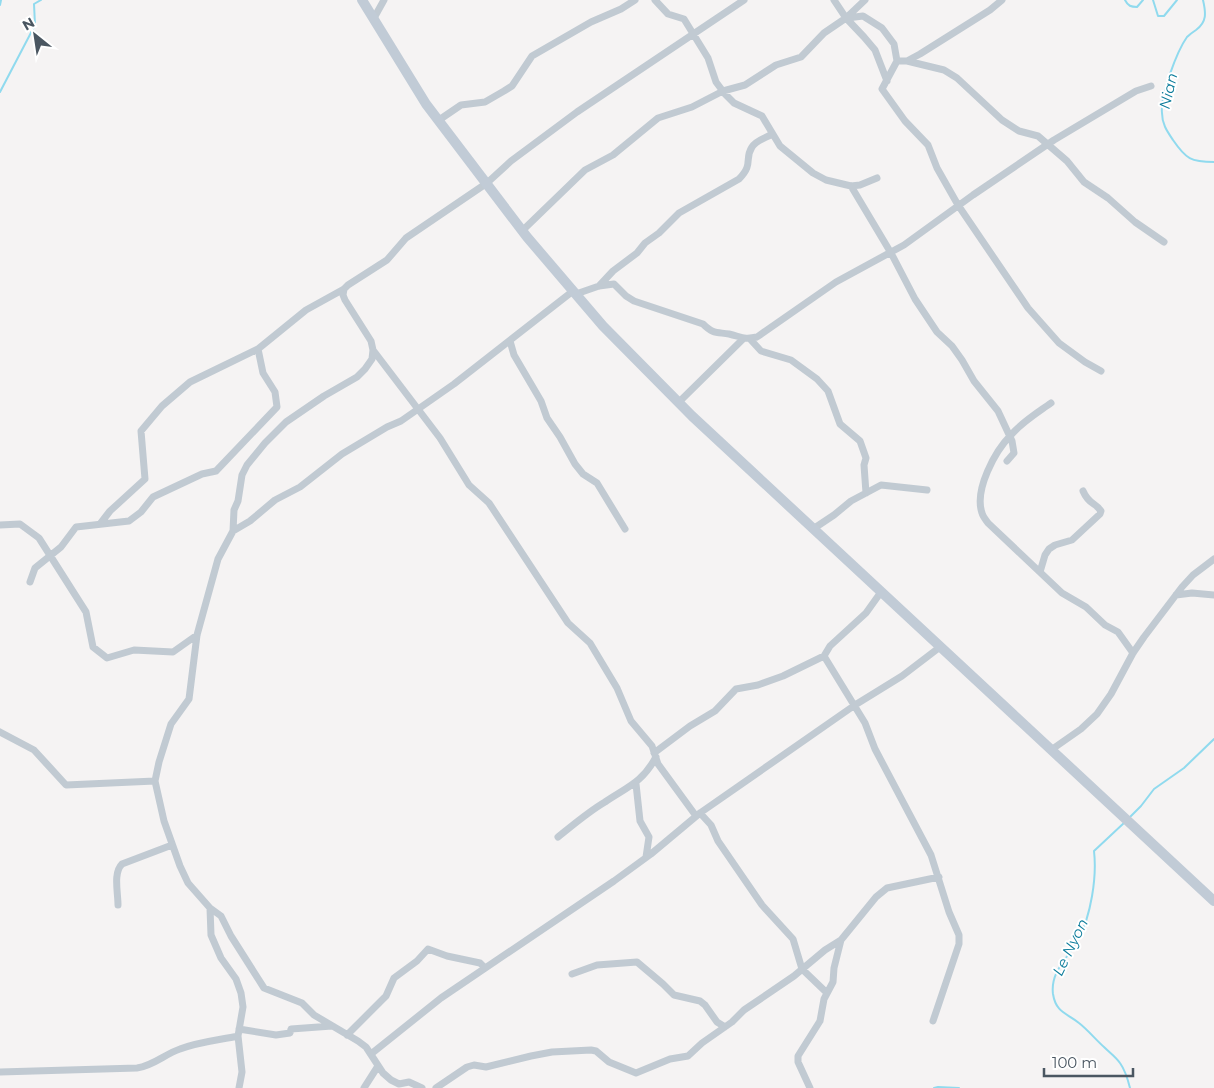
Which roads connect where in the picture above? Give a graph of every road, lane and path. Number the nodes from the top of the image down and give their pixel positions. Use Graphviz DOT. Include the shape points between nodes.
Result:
graph roads {
  1 [pos="362,0"];
  2 [pos="384,0"];
  3 [pos="635,0"];
  4 [pos="654,0"];
  5 [pos="744,0"];
  6 [pos="834,0"];
  7 [pos="865,0"];
  8 [pos="1002,0"];
  9 [pos="374,18"];
  10 [pos="846,18"];
  11 [pos="692,33"];
  12 [pos="897,61"];
  13 [pos="907,61"];
  14 [pos="887,80"];
  15 [pos="1151,86"];
  16 [pos="723,91"];
  17 [pos="439,120"];
  18 [pos="772,134"];
  19 [pos="1047,145"];
  20 [pos="877,178"];
  21 [pos="487,183"];
  22 [pos="851,186"];
  23 [pos="958,206"];
  24 [pos="523,230"];
  25 [pos="1164,242"];
  26 [pos="891,253"];
  27 [pos="599,286"];
  28 [pos="344,289"];
  29 [pos="574,292"];
  30 [pos="746,339"];
  31 [pos="510,341"];
  32 [pos="258,349"];
  33 [pos="373,350"];
  34 [pos="1101,371"];
  35 [pos="679,402"];
  36 [pos="1050,402"];
  37 [pos="418,409"];
  38 [pos="1010,436"];
  39 [pos="1007,461"];
  40 [pos="927,490"];
  41 [pos="1083,491"];
  42 [pos="866,493"];
  43 [pos="100,524"];
  44 [pos="0,525"];
  45 [pos="625,529"];
  46 [pos="813,529"];
  47 [pos="233,531"];
  48 [pos="51,555"];
  49 [pos="1214,559"];
  50 [pos="1040,572"];
  51 [pos="30,582"];
  52 [pos="881,592"];
  53 [pos="1214,594"];
  54 [pos="1176,595"];
  55 [pos="197,635"];
  56 [pos="940,646"];
  57 [pos="1133,653"];
  58 [pos="824,656"];
  59 [pos="855,705"];
  60 [pos="0,732"];
  61 [pos="1052,750"];
  62 [pos="655,755"];
  63 [pos="155,781"];
  64 [pos="636,784"];
  65 [pos="698,815"];
  66 [pos="558,837"];
  67 [pos="172,845"];
  68 [pos="646,857"];
  69 [pos="939,877"];
  70 [pos="1214,901"];
  71 [pos="118,905"];
  72 [pos="210,908"];
  73 [pos="841,940"];
  74 [pos="485,968"];
  75 [pos="802,969"];
  76 [pos="572,974"];
  77 [pos="827,994"];
  78 [pos="933,1022"];
  79 [pos="332,1026"];
  80 [pos="725,1027"];
  81 [pos="238,1033"];
  82 [pos="347,1034"];
  83 [pos="371,1054"];
  84 [pos="378,1066"];
  85 [pos="0,1072"];
  86 [pos="239,1088"];
  87 [pos="364,1088"];
  88 [pos="422,1088"];
  89 [pos="436,1088"];
  90 [pos="810,1088"];
  1 -- 9 [label="main road"];
  2 -- 9 [label="street"];
  3 -- 17 [label="street" via="532,56 512,86 504,91 485,102 460,105"];
  4 -- 11 [label="street" via="668,14 684,19"];
  5 -- 11 [label="street"];
  6 -- 10 [label="street"];
  7 -- 10 [label="street"];
  8 -- 13 [label="street"];
  9 -- 17 [label="main road"];
  10 -- 12 [label="street" via="863,16 882,28 894,44"];
  10 -- 14 [label="street" via="875,50"];
  10 -- 16 [label="street" via="824,33 801,57 776,64 745,84"];
  11 -- 16 [label="street"];
  11 -- 21 [label="street" via="577,112"];
  12 -- 13 [label="street"];
  12 -- 14 [label="street"];
  13 -- 19 [label="street" via="944,70 1002,120 1019,131 1038,136"];
  14 -- 23 [label="street" via="882,89 905,121 928,145"];
  15 -- 19 [label="street" via="1136,91"];
  16 -- 18 [label="street" via="734,103 762,116"];
  16 -- 24 [label="street" via="692,108 658,118 613,155 585,170"];
  17 -- 21 [label="main road"];
  18 -- 22 [label="street" via="780,146 813,173"];
  18 -- 27 [label="street" via="752,146 746,172 739,179 679,213 637,253 612,270"];
  19 -- 23 [label="street"];
  19 -- 25 [label="street" via="1067,161 1084,182"];
  20 -- 22 [label="street"];
  21 -- 24 [label="main road"];
  21 -- 28 [label="street" via="415,230 387,260"];
  22 -- 26 [label="street"];
  23 -- 26 [label="street"];
  23 -- 34 [label="street" via="1028,308 1059,342"];
  24 -- 29 [label="main road"];
  26 -- 30 [label="street" via="836,282 768,331"];
  26 -- 38 [label="street" via="915,299 998,410"];
  27 -- 29 [label="street"];
  27 -- 30 [label="street" via="614,284 634,301 703,324 718,334"];
  28 -- 32 [label="street" via="306,310"];
  28 -- 33 [label="street" via="343,296 371,341"];
  29 -- 31 [label="street"];
  29 -- 35 [label="main road"];
  30 -- 35 [label="street"];
  30 -- 42 [label="street" via="761,351 791,360 828,391 840,424 860,440 866,458"];
  31 -- 37 [label="street"];
  31 -- 45 [label="street" via="514,355 574,464 597,483"];
  32 -- 43 [label="street" via="190,382 162,406 141,431 145,479"];
  32 -- 43 [label="street" via="263,373 275,392 277,407 216,471 202,474 153,497 142,512 129,521"];
  33 -- 37 [label="street"];
  33 -- 47 [label="street" via="372,359 365,369 286,422 247,465 234,510"];
  35 -- 46 [label="main road"];
  36 -- 38 [label="street"];
  37 -- 47 [label="street" via="342,454 300,487 275,500 250,522"];
  37 -- 62 [label="street" via="469,485 489,503 568,623 590,643 631,721 652,746"];
  38 -- 39 [label="street" via="1014,453"];
  38 -- 50 [label="street" via="983,481 982,514 988,524"];
  40 -- 42 [label="street" via="880,485"];
  41 -- 50 [label="street" via="1089,502 1100,508 1100,514 1072,540 1049,549"];
  42 -- 46 [label="street"];
  43 -- 48 [label="street" via="76,527"];
  44 -- 48 [label="street" via="20,524 39,538"];
  46 -- 52 [label="main road"];
  47 -- 55 [label="street" via="218,559"];
  48 -- 51 [label="street" via="34,568"];
  48 -- 55 [label="street" via="86,612 92,647 107,658 134,650 173,652"];
  49 -- 54 [label="street" via="1193,575"];
  50 -- 57 [label="street" via="1062,593 1118,632"];
  52 -- 56 [label="main road"];
  52 -- 58 [label="street" via="866,613 830,646"];
  53 -- 54 [label="street"];
  54 -- 57 [label="street"];
  55 -- 63 [label="street" via="189,699 171,724"];
  56 -- 59 [label="street" via="902,676"];
  56 -- 61 [label="main road"];
  57 -- 61 [label="street" via="1097,714"];
  58 -- 59 [label="street"];
  58 -- 62 [label="street" via="783,676 736,689 715,711 690,726"];
  59 -- 65 [label="street"];
  59 -- 69 [label="street"];
  60 -- 63 [label="street" via="34,750 66,785"];
  61 -- 70 [label="main road"];
  62 -- 64 [label="street" via="650,768"];
  62 -- 65 [label="street" via="658,764"];
  63 -- 67 [label="street"];
  64 -- 66 [label="street" via="604,802"];
  64 -- 68 [label="street" via="640,821 649,837"];
  65 -- 68 [label="street"];
  65 -- 75 [label="street" via="711,825 718,841 762,905 793,939"];
  67 -- 71 [label="street" via="118,867"];
  67 -- 72 [label="street" via="188,883"];
  68 -- 74 [label="street"];
  69 -- 73 [label="street" via="887,888"];
  69 -- 78 [label="street" via="959,935 959,944"];
  72 -- 79 [label="street" via="220,916 264,988 302,1003"];
  72 -- 81 [label="street" via="212,935 241,994 243,1007"];
  73 -- 75 [label="street"];
  73 -- 77 [label="street" via="833,982"];
  74 -- 82 [label="street" via="480,963 428,949 394,978 386,996"];
  74 -- 83 [label="street" via="441,998"];
  75 -- 77 [label="street"];
  75 -- 80 [label="street"];
  76 -- 80 [label="street" via="597,965 637,962 674,995 700,1001"];
  77 -- 90 [label="street" via="820,1021 798,1056"];
  79 -- 81 [label="street" via="291,1029 290,1033 276,1035"];
  79 -- 82 [label="street"];
  80 -- 89 [label="street" via="688,1056 670,1059 636,1073 609,1062 596,1051 552,1052 486,1067 467,1067"];
  81 -- 85 [label="street" via="172,1052 144,1067"];
  81 -- 86 [label="street" via="242,1072"];
  82 -- 83 [label="street"];
  83 -- 84 [label="street"];
  84 -- 87 [label="street"];
  84 -- 88 [label="street" via="399,1084 409,1082"];
}
